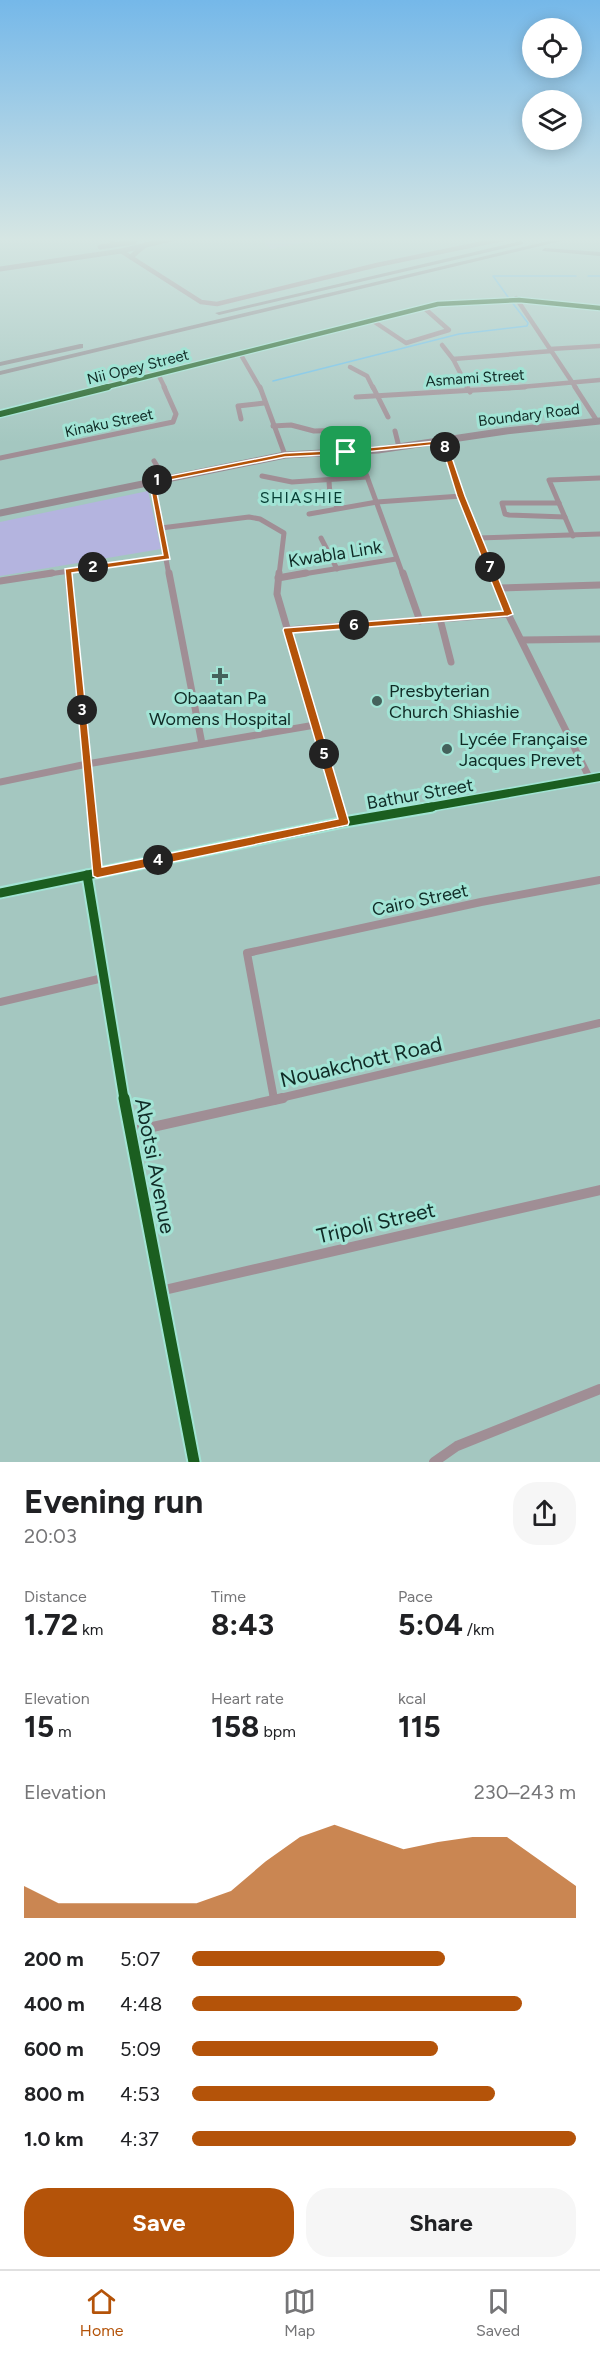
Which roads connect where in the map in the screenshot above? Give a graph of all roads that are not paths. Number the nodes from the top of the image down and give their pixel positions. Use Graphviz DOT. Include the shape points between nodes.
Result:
graph roads {
  1 [pos="248,306"];
  2 [pos="284,306"];
  3 [pos="428,306"];
  4 [pos="522,306"];
  5 [pos="585,306"];
  6 [pos="423,307"];
  7 [pos="600,308"];
  8 [pos="373,321"];
  9 [pos="442,345"];
  10 [pos="600,345"];
  11 [pos="551,350"];
  12 [pos="241,355"];
  13 [pos="453,359"];
  14 [pos="0,364"];
  15 [pos="350,367"];
  16 [pos="0,373"];
  17 [pos="159,376"];
  18 [pos="600,380"];
  19 [pos="573,382"];
  20 [pos="470,392"];
  21 [pos="378,396"];
  22 [pos="356,397"];
  23 [pos="264,403"];
  24 [pos="0,414"];
  25 [pos="388,417"];
  26 [pos="241,419"];
  27 [pos="598,421"];
  28 [pos="273,426"];
  29 [pos="348,429"];
  30 [pos="395,431"];
  31 [pos="443,442"];
  32 [pos="399,447"];
  33 [pos="358,452"];
  34 [pos="285,455"];
  35 [pos="0,459"];
  36 [pos="154,461"];
  37 [pos="262,476"];
  38 [pos="368,477"];
  39 [pos="600,478"];
  40 [pos="165,479"];
  41 [pos="151,481"];
  42 [pos="329,481"];
  43 [pos="461,496"];
  44 [pos="377,502"];
  45 [pos="544,503"];
  46 [pos="559,503"];
  47 [pos="337,507"];
  48 [pos="0,513"];
  49 [pos="309,513"];
  50 [pos="546,516"];
  51 [pos="565,517"];
  52 [pos="161,528"];
  53 [pos="600,534"];
  54 [pos="573,536"];
  55 [pos="321,538"];
  56 [pos="478,538"];
  57 [pos="167,557"];
  58 [pos="396,559"];
  59 [pos="337,569"];
  60 [pos="68,571"];
  61 [pos="278,578"];
  62 [pos="0,581"];
  63 [pos="600,585"];
  64 [pos="498,588"];
  65 [pos="508,614"];
  66 [pos="440,619"];
  67 [pos="420,621"];
  68 [pos="287,630"];
  69 [pos="600,639"];
  70 [pos="522,640"];
  71 [pos="452,662"];
  72 [pos="315,725"];
  73 [pos="202,744"];
  74 [pos="87,764"];
  75 [pos="600,777"];
  76 [pos="590,779"];
  77 [pos="0,782"];
  78 [pos="344,822"];
  79 [pos="92,874"];
  80 [pos="600,880"];
  81 [pos="0,893"];
  82 [pos="103,978"];
  83 [pos="0,1002"];
  84 [pos="600,1023"];
  85 [pos="274,1101"];
  86 [pos="130,1132"];
  87 [pos="600,1190"];
  88 [pos="160,1291"];
  89 [pos="600,1389"];
  90 [pos="194,1462"];
  91 [pos="434,1462"];
  1 -- 14 [label="highway"];
  2 -- 16 [label="highway"];
  3 -- 6 [label="street, Nii Opey Street"];
  4 -- 11 [label="street"];
  5 -- 7 [label="street, Nii Opey Street"];
  6 -- 8 [label="street, Nii Opey Street"];
  6 -- 8 [label="street" via="449,330 406,343"];
  8 -- 12 [label="street, Nii Opey Street"];
  9 -- 13 [label="street"];
  10 -- 11 [label="street"];
  11 -- 13 [label="street"];
  11 -- 19 [label="street"];
  12 -- 17 [label="street, Nii Opey Street"];
  12 -- 23 [label="street" via="259,385"];
  13 -- 20 [label="street"];
  15 -- 21 [label="street" via="368,376"];
  17 -- 24 [label="street, Nii Opey Street"];
  17 -- 35 [label="street, Kinaku Street" via="176,414 173,422"];
  18 -- 19 [label="street, Asmami Street"];
  19 -- 20 [label="street, Asmami Street"];
  19 -- 27 [label="street"];
  20 -- 21 [label="street, Asmami Street"];
  21 -- 22 [label="street, Asmami Street"];
  21 -- 25 [label="street"];
  23 -- 26 [label="street" via="238,406"];
  23 -- 28 [label="street"];
  27 -- 31 [label="main road, Boundary Road"];
  28 -- 29 [label="street"];
  28 -- 34 [label="street"];
  30 -- 32 [label="street"];
  31 -- 32 [label="main road, Boundary Road"];
  31 -- 43 [label="street"];
  32 -- 33 [label="main road, Boundary Road"];
  33 -- 34 [label="main road, Boundary Road"];
  33 -- 38 [label="street"];
  34 -- 40 [label="main road, Boundary Road"];
  36 -- 40 [label="street"];
  37 -- 42 [label="street" via="292,482"];
  38 -- 42 [label="street"];
  38 -- 44 [label="street"];
  39 -- 46 [label="street" via="549,480"];
  40 -- 41 [label="main road, Boundary Road"];
  41 -- 48 [label="main road, Boundary Road"];
  41 -- 52 [label="street"];
  42 -- 47 [label="street" via="330,495"];
  43 -- 44 [label="street"];
  43 -- 56 [label="street"];
  44 -- 47 [label="street"];
  44 -- 58 [label="street"];
  45 -- 46 [label="street"];
  45 -- 50 [label="street"];
  45 -- 50 [label="street" via="502,503 505,514"];
  46 -- 51 [label="street"];
  47 -- 49 [label="street"];
  50 -- 51 [label="street"];
  51 -- 54 [label="street"];
  52 -- 57 [label="street"];
  52 -- 61 [label="street" via="260,519 284,532"];
  53 -- 54 [label="street"];
  54 -- 56 [label="street"];
  55 -- 59 [label="street"];
  56 -- 64 [label="street"];
  57 -- 60 [label="street"];
  57 -- 73 [label="street"];
  58 -- 59 [label="street, Kwabla Link"];
  58 -- 67 [label="street"];
  59 -- 61 [label="street, Kwabla Link"];
  60 -- 62 [label="street"];
  60 -- 74 [label="street, Abotsi Avenue"];
  61 -- 68 [label="street" via="277,594"];
  63 -- 64 [label="street"];
  64 -- 65 [label="street"];
  65 -- 66 [label="street"];
  65 -- 70 [label="street"];
  66 -- 67 [label="street"];
  66 -- 71 [label="street"];
  67 -- 68 [label="street"];
  68 -- 72 [label="street"];
  69 -- 70 [label="street"];
  70 -- 76 [label="street"];
  72 -- 73 [label="street"];
  72 -- 78 [label="street"];
  73 -- 74 [label="street"];
  74 -- 77 [label="street"];
  74 -- 79 [label="street, Abotsi Avenue"];
  75 -- 76 [label="street, Bathur Street"];
  76 -- 78 [label="street, Bathur Street"];
  78 -- 79 [label="street, Bathur Street"];
  79 -- 81 [label="street, Bathur Street"];
  79 -- 82 [label="street, Abotsi Avenue"];
  80 -- 85 [label="street, Cairo Street" via="247,953"];
  82 -- 83 [label="street"];
  82 -- 86 [label="street, Abotsi Avenue"];
  84 -- 85 [label="street, Nouakchott Road"];
  85 -- 86 [label="street, Nouakchott Road"];
  86 -- 88 [label="street, Abotsi Avenue"];
  87 -- 88 [label="street, Tripoli Street"];
  88 -- 90 [label="street, Abotsi Avenue"];
  89 -- 91 [label="street" via="457,1446"];
}
